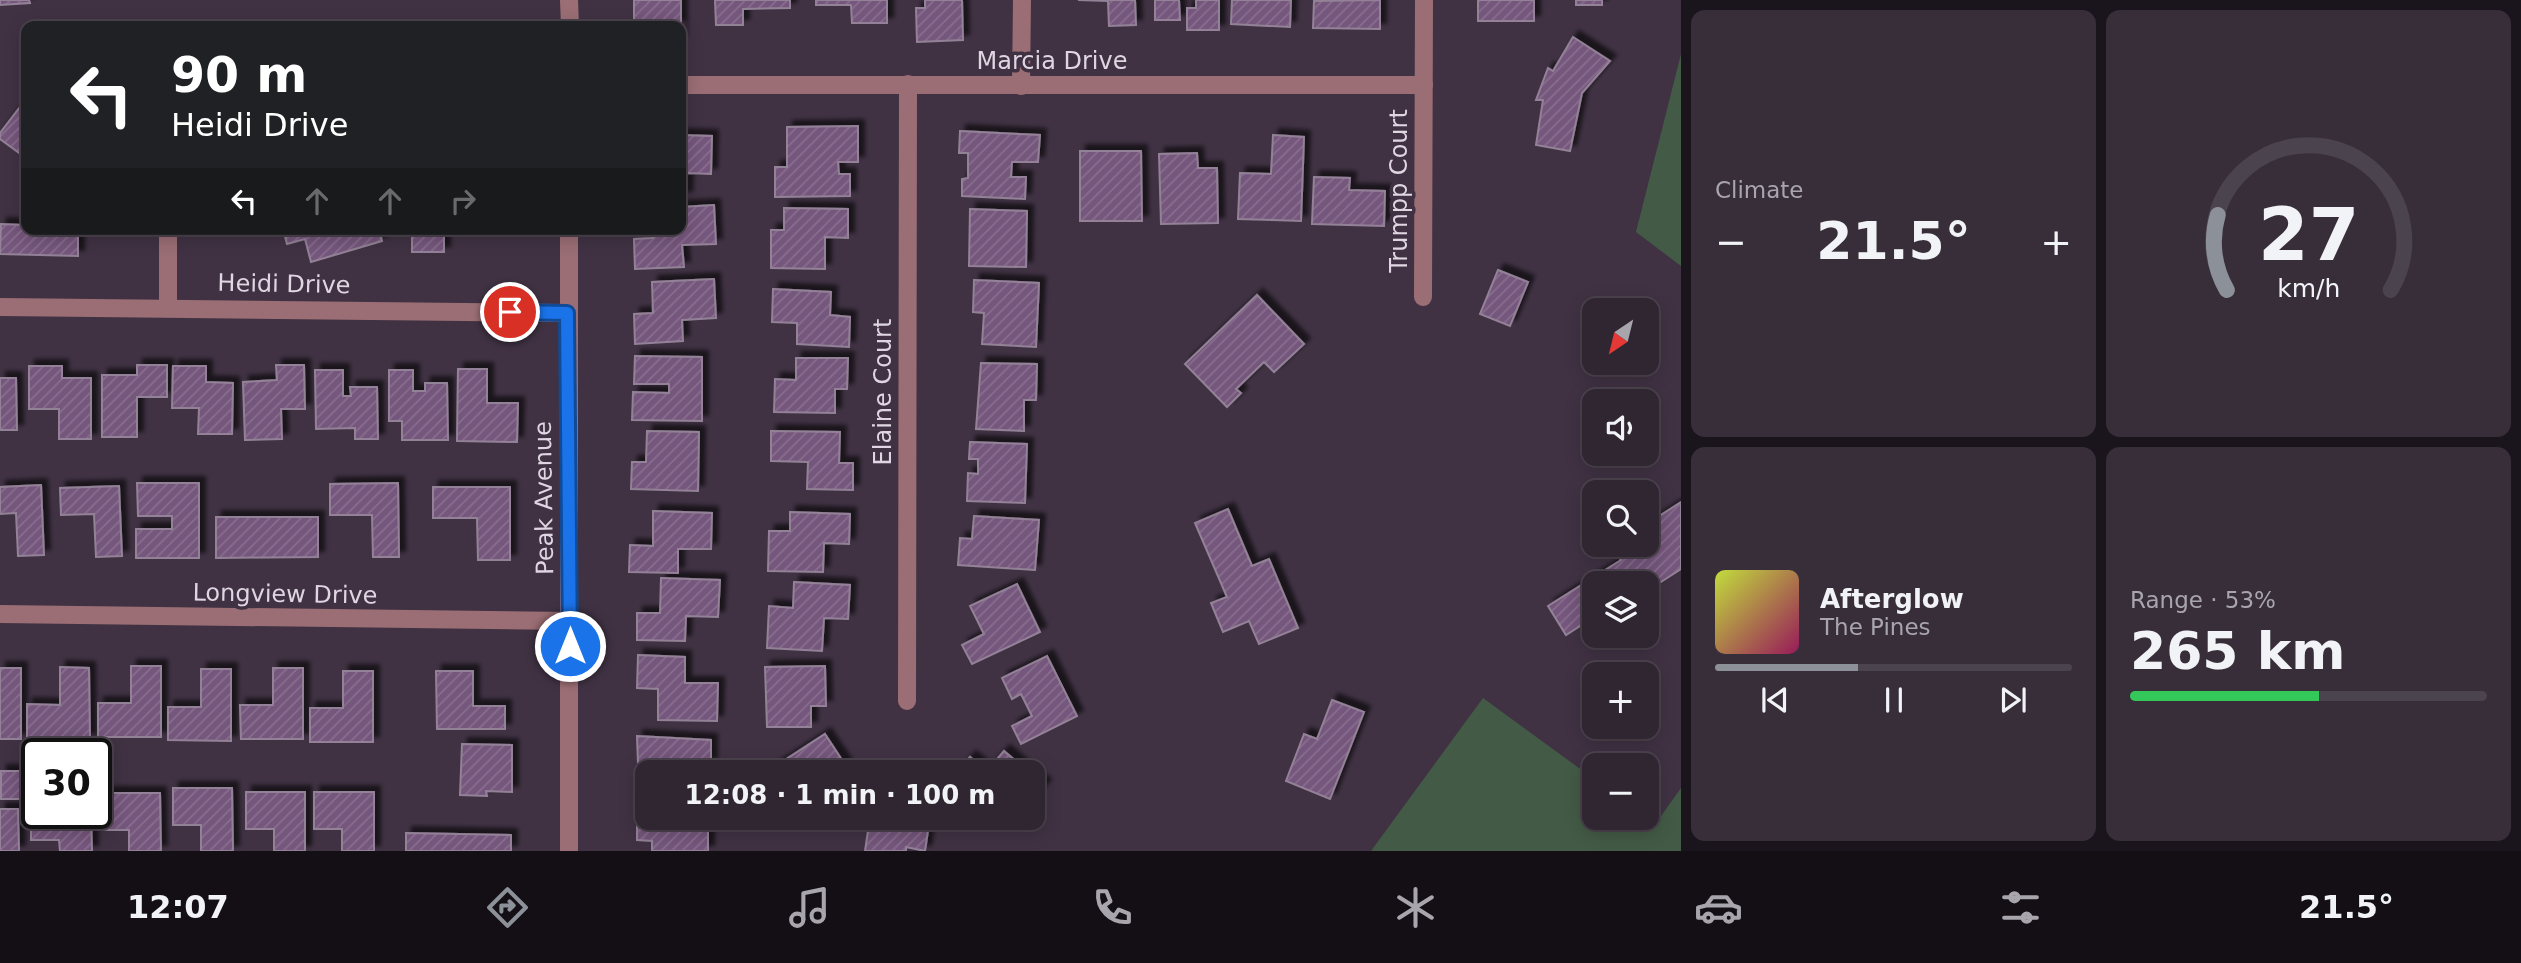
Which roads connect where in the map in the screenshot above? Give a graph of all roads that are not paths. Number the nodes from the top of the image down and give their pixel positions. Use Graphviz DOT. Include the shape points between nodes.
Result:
graph roads {
  1 [pos="569,0"];
  2 [pos="1022,0"];
  3 [pos="1424,0"];
  4 [pos="570,21"];
  5 [pos="908,84"];
  6 [pos="686,85"];
  7 [pos="1424,85"];
  8 [pos="1021,86"];
  9 [pos="168,235"];
  10 [pos="569,235"];
  11 [pos="1423,297"];
  12 [pos="0,307"];
  13 [pos="168,307"];
  14 [pos="567,313"];
  15 [pos="0,614"];
  16 [pos="570,621"];
  17 [pos="907,701"];
  18 [pos="569,851"];
  1 -- 4 [label="street"];
  2 -- 8 [label="street"];
  3 -- 7 [label="street, Trumpp Court"];
  5 -- 6 [label="street, Marcia Drive"];
  5 -- 8 [label="street, Marcia Drive"];
  5 -- 17 [label="street, Elaine Court"];
  7 -- 8 [label="street, Marcia Drive"];
  7 -- 11 [label="street, Trumpp Court"];
  9 -- 13 [label="street"];
  10 -- 14 [label="street, Peak Avenue"];
  12 -- 13 [label="street, Heidi Drive"];
  13 -- 14 [label="street, Heidi Drive"];
  14 -- 16 [label="street, Peak Avenue"];
  15 -- 16 [label="street, Longview Drive"];
  16 -- 18 [label="street, Peak Avenue"];
}
